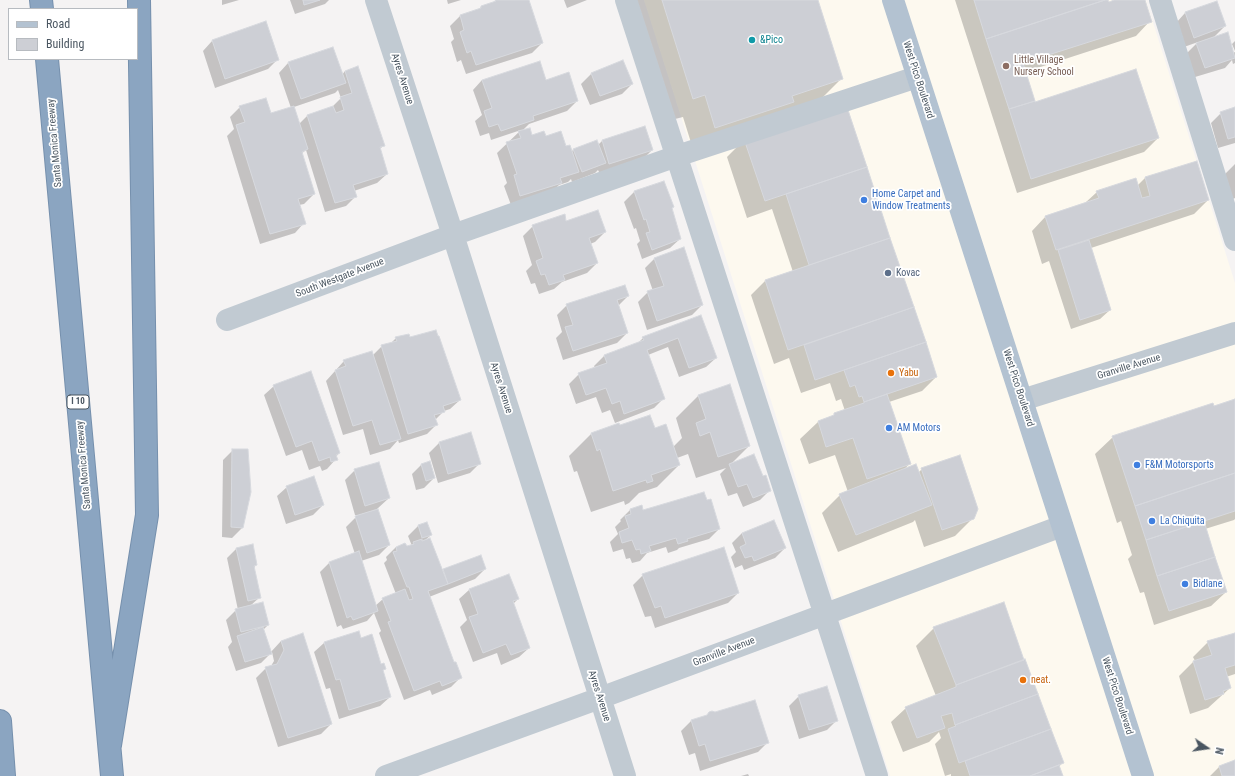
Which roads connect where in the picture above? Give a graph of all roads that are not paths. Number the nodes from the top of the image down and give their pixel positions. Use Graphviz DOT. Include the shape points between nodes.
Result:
graph roads {
  1 [pos="139,0"];
  2 [pos="376,0"];
  3 [pos="626,0"];
  4 [pos="893,0"];
  5 [pos="1160,0"];
  6 [pos="47,60"];
  7 [pos="918,77"];
  8 [pos="677,156"];
  9 [pos="453,235"];
  10 [pos="1235,240"];
  11 [pos="227,320"];
  12 [pos="1235,333"];
  13 [pos="1022,400"];
  14 [pos="1062,526"];
  15 [pos="824,614"];
  16 [pos="600,698"];
  17 [pos="0,721"];
  18 [pos="110,745"];
  19 [pos="4,776"];
  20 [pos="112,776"];
  21 [pos="386,776"];
  22 [pos="625,776"];
  23 [pos="877,776"];
  24 [pos="1143,776"];
  1 -- 18 [label="highway" via="147,515"];
  2 -- 9 [label="street, Ayres Avenue"];
  3 -- 8 [label="street"];
  4 -- 7 [label="main road, West Pico Boulevard"];
  5 -- 10 [label="street"];
  6 -- 18 [label="highway, Santa Monica Freeway / I 10"];
  7 -- 8 [label="street, South Westgate Avenue"];
  7 -- 13 [label="main road, West Pico Boulevard"];
  8 -- 9 [label="street, South Westgate Avenue"];
  8 -- 15 [label="street"];
  9 -- 11 [label="street, South Westgate Avenue"];
  9 -- 16 [label="street, Ayres Avenue"];
  12 -- 13 [label="street, Granville Avenue"];
  13 -- 14 [label="main road, West Pico Boulevard"];
  14 -- 15 [label="street, Granville Avenue"];
  14 -- 24 [label="main road, West Pico Boulevard"];
  15 -- 16 [label="street, Granville Avenue"];
  15 -- 23 [label="street"];
  16 -- 21 [label="street, Granville Avenue"];
  16 -- 22 [label="street, Ayres Avenue"];
  17 -- 19 [label="highway"];
  18 -- 20 [label="highway, Santa Monica Freeway / I 10"];
}
